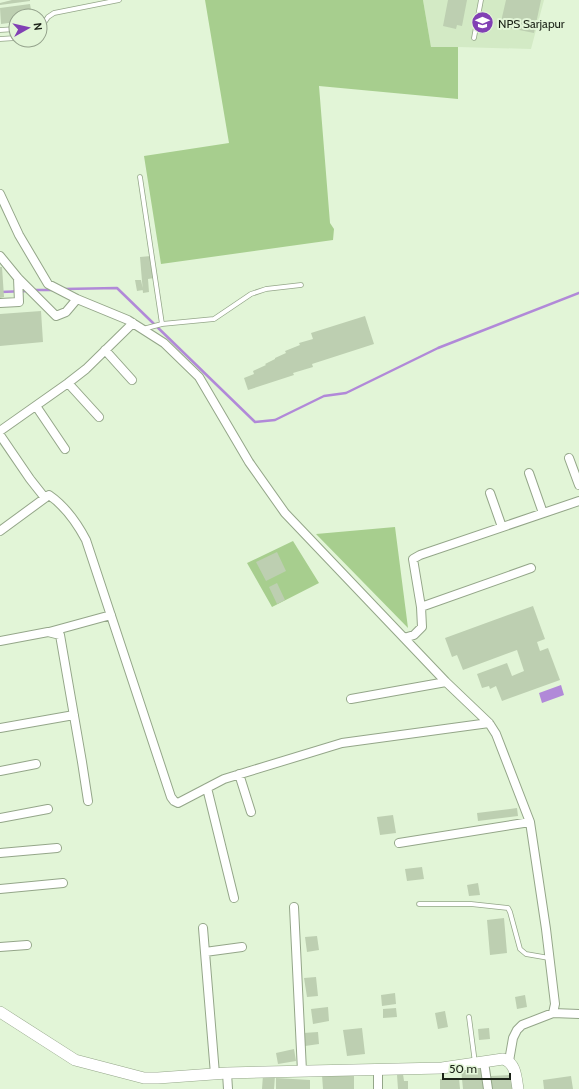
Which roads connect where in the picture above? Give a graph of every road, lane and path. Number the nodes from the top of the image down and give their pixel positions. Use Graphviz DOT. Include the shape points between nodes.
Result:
graph roads {
  1 [pos="119,0"];
  2 [pos="481,0"];
  3 [pos="48,17"];
  4 [pos="474,38"];
  5 [pos="140,177"];
  6 [pos="0,194"];
  7 [pos="0,256"];
  8 [pos="18,278"];
  9 [pos="301,285"];
  10 [pos="77,299"];
  11 [pos="0,303"];
  12 [pos="133,323"];
  13 [pos="162,324"];
  14 [pos="143,329"];
  15 [pos="105,350"];
  16 [pos="132,380"];
  17 [pos="68,383"];
  18 [pos="36,406"];
  19 [pos="99,417"];
  20 [pos="0,432"];
  21 [pos="0,435"];
  22 [pos="65,449"];
  23 [pos="569,458"];
  24 [pos="528,473"];
  25 [pos="579,485"];
  26 [pos="490,493"];
  27 [pos="45,498"];
  28 [pos="579,500"];
  29 [pos="542,513"];
  30 [pos="502,527"];
  31 [pos="1,529"];
  32 [pos="530,568"];
  33 [pos="421,607"];
  34 [pos="110,615"];
  35 [pos="48,632"];
  36 [pos="404,638"];
  37 [pos="0,642"];
  38 [pos="446,682"];
  39 [pos="351,699"];
  40 [pos="74,715"];
  41 [pos="489,723"];
  42 [pos="0,728"];
  43 [pos="36,764"];
  44 [pos="0,771"];
  45 [pos="239,774"];
  46 [pos="207,788"];
  47 [pos="88,801"];
  48 [pos="48,809"];
  49 [pos="251,812"];
  50 [pos="0,818"];
  51 [pos="530,822"];
  52 [pos="399,843"];
  53 [pos="57,848"];
  54 [pos="0,853"];
  55 [pos="63,883"];
  56 [pos="0,889"];
  57 [pos="234,898"];
  58 [pos="419,904"];
  59 [pos="294,907"];
  60 [pos="203,928"];
  61 [pos="27,945"];
  62 [pos="0,947"];
  63 [pos="242,947"];
  64 [pos="205,952"];
  65 [pos="550,959"];
  66 [pos="0,1012"];
  67 [pos="553,1013"];
  68 [pos="579,1014"];
  69 [pos="469,1017"];
  70 [pos="509,1061"];
  71 [pos="480,1063"];
  72 [pos="378,1069"];
  73 [pos="302,1071"];
  74 [pos="227,1073"];
  75 [pos="215,1074"];
  76 [pos="228,1089"];
  77 [pos="378,1089"];
  78 [pos="488,1089"];
  79 [pos="518,1089"];
  1 -- 3 [label="lane" via="54,13"];
  2 -- 4 [label="lane"];
  5 -- 13 [label="lane"];
  6 -- 10 [label="street" via="19,235 48,284"];
  7 -- 8 [label="street"];
  8 -- 10 [label="street" via="56,316 66,312"];
  8 -- 11 [label="street" via="19,302"];
  9 -- 13 [label="lane" via="266,289 251,294 214,318"];
  10 -- 12 [label="street"];
  12 -- 14 [label="street"];
  12 -- 15 [label="street"];
  13 -- 14 [label="lane"];
  14 -- 36 [label="street" via="164,343 199,377 249,462 286,513"];
  15 -- 16 [label="street"];
  15 -- 17 [label="street"];
  17 -- 18 [label="street"];
  17 -- 19 [label="street"];
  18 -- 20 [label="street"];
  18 -- 22 [label="street"];
  21 -- 27 [label="street"];
  23 -- 25 [label="street"];
  24 -- 29 [label="street"];
  26 -- 30 [label="street"];
  27 -- 31 [label="street"];
  27 -- 34 [label="street" via="49,495 57,501 79,526 86,540"];
  28 -- 29 [label="street"];
  29 -- 30 [label="street"];
  30 -- 33 [label="street" via="413,559"];
  32 -- 33 [label="street"];
  33 -- 36 [label="street" via="422,627 414,635"];
  34 -- 35 [label="street"];
  34 -- 46 [label="street" via="171,797 178,803"];
  35 -- 37 [label="street"];
  35 -- 40 [label="street" via="60,635"];
  36 -- 38 [label="street"];
  38 -- 39 [label="street"];
  38 -- 41 [label="street"];
  40 -- 42 [label="street"];
  40 -- 47 [label="street"];
  41 -- 45 [label="street" via="342,743"];
  41 -- 51 [label="street" via="496,734"];
  43 -- 44 [label="street"];
  45 -- 46 [label="street"];
  45 -- 49 [label="street"];
  46 -- 57 [label="street"];
  48 -- 50 [label="street"];
  51 -- 52 [label="street"];
  51 -- 65 [label="street"];
  53 -- 54 [label="street"];
  55 -- 56 [label="street"];
  58 -- 65 [label="lane" via="471,904 508,908 520,949 526,954"];
  59 -- 73 [label="street"];
  60 -- 64 [label="street"];
  61 -- 62 [label="street"];
  63 -- 64 [label="street"];
  64 -- 75 [label="street"];
  65 -- 67 [label="street" via="555,1004"];
  66 -- 75 [label="street" via="75,1060 144,1078"];
  67 -- 68 [label="street"];
  67 -- 70 [label="street" via="522,1025 517,1030"];
  69 -- 71 [label="lane"];
  70 -- 71 [label="street" via="502,1059"];
  70 -- 79 [label="street" via="514,1068"];
  71 -- 72 [label="street" via="442,1068"];
  71 -- 78 [label="street"];
  72 -- 73 [label="street"];
  72 -- 77 [label="street"];
  73 -- 74 [label="street"];
  74 -- 75 [label="street"];
  74 -- 76 [label="street"];
}
